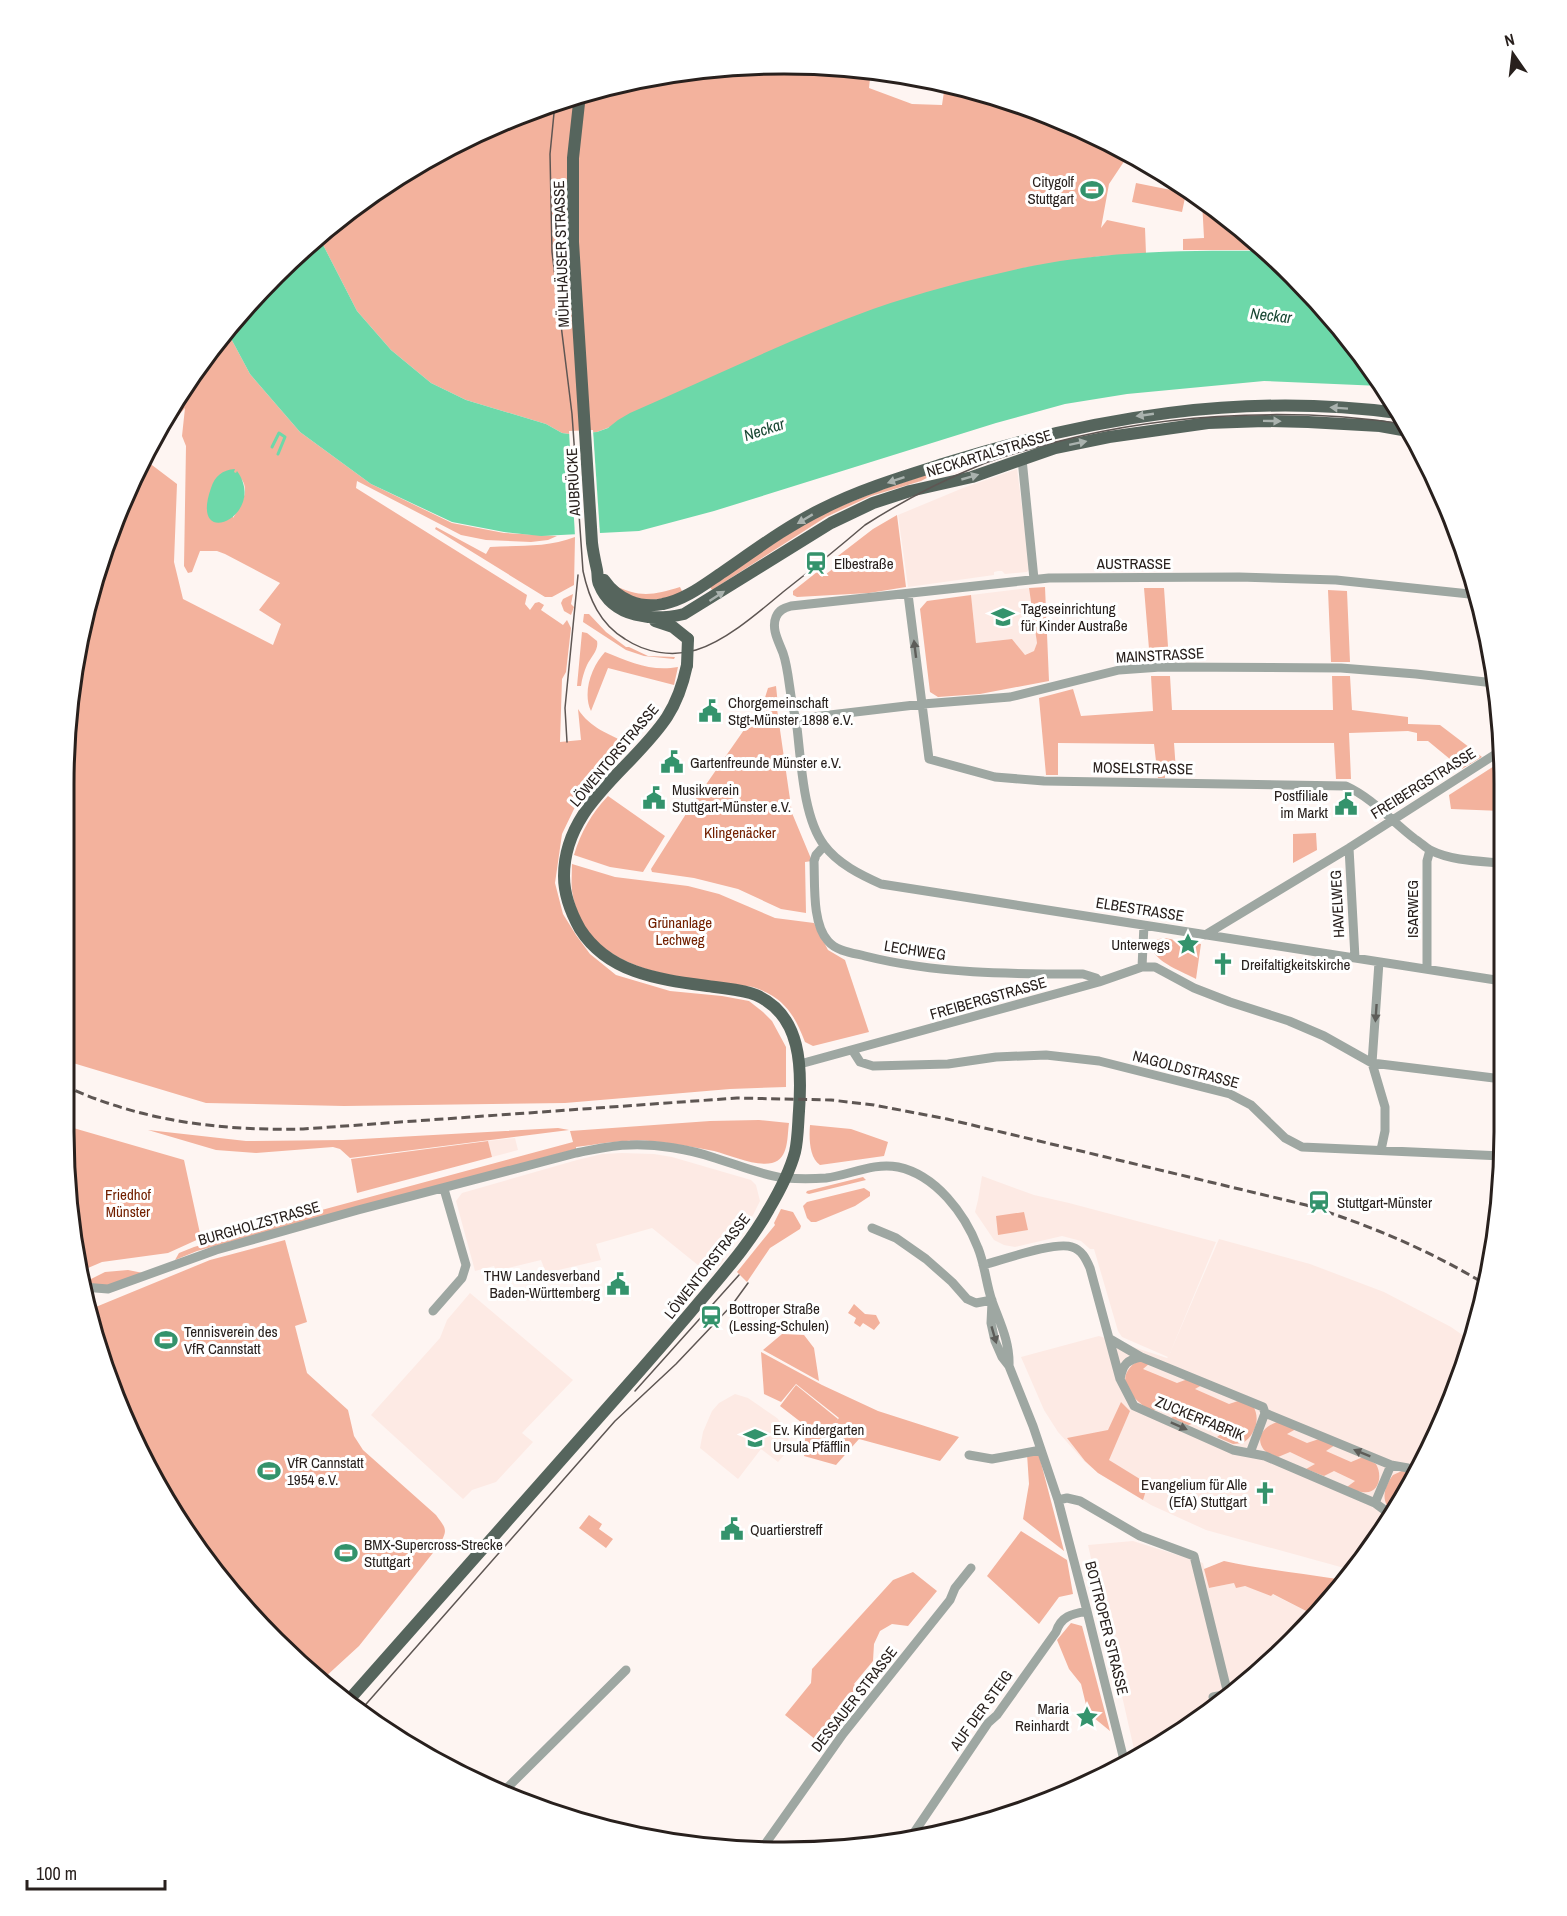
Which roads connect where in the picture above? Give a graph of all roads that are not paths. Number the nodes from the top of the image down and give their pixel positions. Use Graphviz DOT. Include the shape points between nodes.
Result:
graph roads {
  1 [pos="579,104"];
  2 [pos="1388,412"];
  3 [pos="584,413"];
  4 [pos="1398,429"];
  5 [pos="1022,459"];
  6 [pos="592,550"];
  7 [pos="597,572"];
  8 [pos="1034,579"];
  9 [pos="908,594"];
  10 [pos="1467,594"];
  11 [pos="679,599"];
  12 [pos="791,606"];
  13 [pos="684,614"];
  14 [pos="648,618"];
  15 [pos="688,639"];
  16 [pos="1486,682"];
  17 [pos="923,704"];
  18 [pos="796,719"];
  19 [pos="1493,756"];
  20 [pos="1392,820"];
  21 [pos="824,846"];
  22 [pos="1349,848"];
  23 [pos="1430,850"];
  24 [pos="1494,862"];
  25 [pos="1144,926"];
  26 [pos="1205,935"];
  27 [pos="1354,958"];
  28 [pos="1379,962"];
  29 [pos="1142,967"];
  30 [pos="1427,969"];
  31 [pos="1494,979"];
  32 [pos="1099,982"];
  33 [pos="854,1051"];
  34 [pos="1372,1063"];
  35 [pos="800,1064"];
  36 [pos="1494,1077"];
  37 [pos="1381,1150"];
  38 [pos="1493,1156"];
  39 [pos="784,1178"];
  40 [pos="444,1189"];
  41 [pos="872,1228"];
  42 [pos="983,1265"];
  43 [pos="91,1289"];
  44 [pos="992,1300"];
  45 [pos="433,1311"];
  46 [pos="1110,1339"];
  47 [pos="1141,1357"];
  48 [pos="1120,1379"];
  49 [pos="1265,1413"];
  50 [pos="1041,1450"];
  51 [pos="1250,1453"];
  52 [pos="969,1455"];
  53 [pos="1391,1465"];
  54 [pos="1409,1468"];
  55 [pos="1058,1500"];
  56 [pos="1375,1503"];
  57 [pos="1384,1510"];
  58 [pos="971,1568"];
  59 [pos="1088,1611"];
  60 [pos="626,1670"];
  61 [pos="1226,1687"];
  62 [pos="352,1697"];
  63 [pos="1123,1755"];
  64 [pos="509,1786"];
  65 [pos="916,1830"];
  66 [pos="767,1842"];
  1 -- 3 [label="main road, MÜHLHÄUSER STRASSE" via="573,158 573,242"];
  2 -- 11 [label="main road, NECKARTALSTRASSE, one-way" via="1316,406 1207,408 1111,420 1052,433 934,467 822,509"];
  3 -- 6 [label="main road, AUBRÜCKE"];
  5 -- 4 [label="main road, NECKARTALSTRASSE, one-way" via="1109,436 1208,423 1308,422"];
  5 -- 8 [label="street"];
  13 -- 5 [label="main road, NECKARTALSTRASSE, one-way" via="831,523 873,503 972,477"];
  6 -- 7 [label="main road, NECKARTALSTRASSE"];
  7 -- 11 [label="main road, NECKARTALSTRASSE" via="611,589 631,602 654,605"];
  7 -- 14 [label="main road, NECKARTALSTRASSE" via="598,583 612,602 633,615"];
  8 -- 9 [label="street, AUSTRASSE"];
  8 -- 10 [label="street, AUSTRASSE" via="1336,580"];
  9 -- 12 [label="street, AUSTRASSE"];
  17 -- 9 [label="street, MOSELSTRASSE, one-way"];
  11 -- 13 [label="main road, LÖWENTORSTRASSE"];
  12 -- 18 [label="street, ELBESTRASSE" via="783,608 776,617 775,631 785,656"];
  13 -- 14 [label="main road, NECKARTALSTRASSE"];
  13 -- 15 [label="main road, LÖWENTORSTRASSE"];
  14 -- 15 [label="main road" via="673,627"];
  15 -- 35 [label="main road, LÖWENTORSTRASSE, bridge" via="680,694 666,718 587,808 576,826 566,858 566,894 586,939 616,964 651,977 756,995 779,1011 797,1045"];
  16 -- 17 [label="street, MAINSTRASSE" via="1341,668 1161,667 1119,670 1010,697"];
  17 -- 18 [label="street, MAINSTRASSE"];
  17 -- 20 [label="street, MOSELSTRASSE" via="929,759 995,777 1044,782 1346,786 1363,794"];
  18 -- 21 [label="street, ELBESTRASSE" via="807,805"];
  19 -- 20 [label="street, FREIBERGSTRASSE"];
  20 -- 22 [label="street, FREIBERGSTRASSE"];
  20 -- 23 [label="street, MOSELSTRASSE"];
  21 -- 25 [label="street, ELBESTRASSE" via="857,873 881,884"];
  21 -- 32 [label="street, LECHWEG" via="814,861 817,911 824,936 834,946 890,962 943,970 1083,974"];
  22 -- 26 [label="street, FREIBERGSTRASSE"];
  22 -- 27 [label="street, HAVELWEG"];
  23 -- 24 [label="street, MOSELSTRASSE" via="1464,860"];
  23 -- 30 [label="street, ISARWEG"];
  25 -- 26 [label="street, ELBESTRASSE"];
  25 -- 29 [label="street"];
  26 -- 27 [label="street, ELBESTRASSE"];
  27 -- 28 [label="street, ELBESTRASSE"];
  28 -- 30 [label="street, ELBESTRASSE"];
  28 -- 34 [label="street, one-way"];
  29 -- 32 [label="street, FREIBERGSTRASSE"];
  29 -- 34 [label="street" via="1155,967 1203,992 1289,1021"];
  30 -- 31 [label="street, ELBESTRASSE"];
  32 -- 33 [label="street, FREIBERGSTRASSE"];
  33 -- 35 [label="street, FREIBERGSTRASSE"];
  33 -- 37 [label="street, NAGOLDSTRASSE" via="860,1062 873,1066 1046,1055 1099,1062 1230,1094 1251,1105 1285,1138 1302,1147"];
  34 -- 36 [label="street"];
  34 -- 37 [label="street" via="1385,1107"];
  35 -- 39 [label="main road, LÖWENTORSTRASSE" via="795,1149"];
  37 -- 38 [label="street, NAGOLDSTRASSE"];
  39 -- 40 [label="street, BURGHOLZSTRASSE" via="712,1157 630,1145 576,1153"];
  39 -- 42 [label="street, BOTTROPER STRASSE" via="827,1178 880,1166 913,1172 933,1185 964,1219"];
  39 -- 62 [label="main road, LÖWENTORSTRASSE" via="744,1247 689,1314"];
  40 -- 43 [label="street, BURGHOLZSTRASSE" via="216,1250 108,1289"];
  40 -- 45 [label="street" via="466,1265 462,1278"];
  41 -- 44 [label="street" via="896,1238 926,1259 967,1299 976,1303"];
  42 -- 44 [label="street, BOTTROPER STRASSE"];
  42 -- 46 [label="street, ZUCKERFABRIK" via="1058,1246 1077,1249 1090,1268"];
  44 -- 50 [label="street, BOTTROPER STRASSE" via="992,1329"];
  46 -- 47 [label="street"];
  46 -- 48 [label="street, ZUCKERFABRIK"];
  47 -- 48 [label="street" via="1128,1360"];
  47 -- 49 [label="street" via="1263,1407"];
  48 -- 51 [label="street, ZUCKERFABRIK, one-way" via="1134,1406 1233,1450"];
  49 -- 51 [label="street, ZUCKERFABRIK"];
  53 -- 49 [label="street, one-way"];
  50 -- 52 [label="street" via="992,1459"];
  50 -- 55 [label="street, BOTTROPER STRASSE"];
  51 -- 56 [label="street, ZUCKERFABRIK"];
  53 -- 54 [label="street"];
  53 -- 56 [label="street"];
  55 -- 59 [label="street, BOTTROPER STRASSE"];
  55 -- 61 [label="street" via="1080,1501 1140,1536 1194,1556"];
  56 -- 57 [label="street, ZUCKERFABRIK"];
  58 -- 66 [label="street, DESSAUER STRASSE" via="843,1734"];
  59 -- 63 [label="street, BOTTROPER STRASSE"];
  59 -- 65 [label="street, AUF DER STEIG" via="1062,1620"];
  60 -- 64 [label="street"];
}
